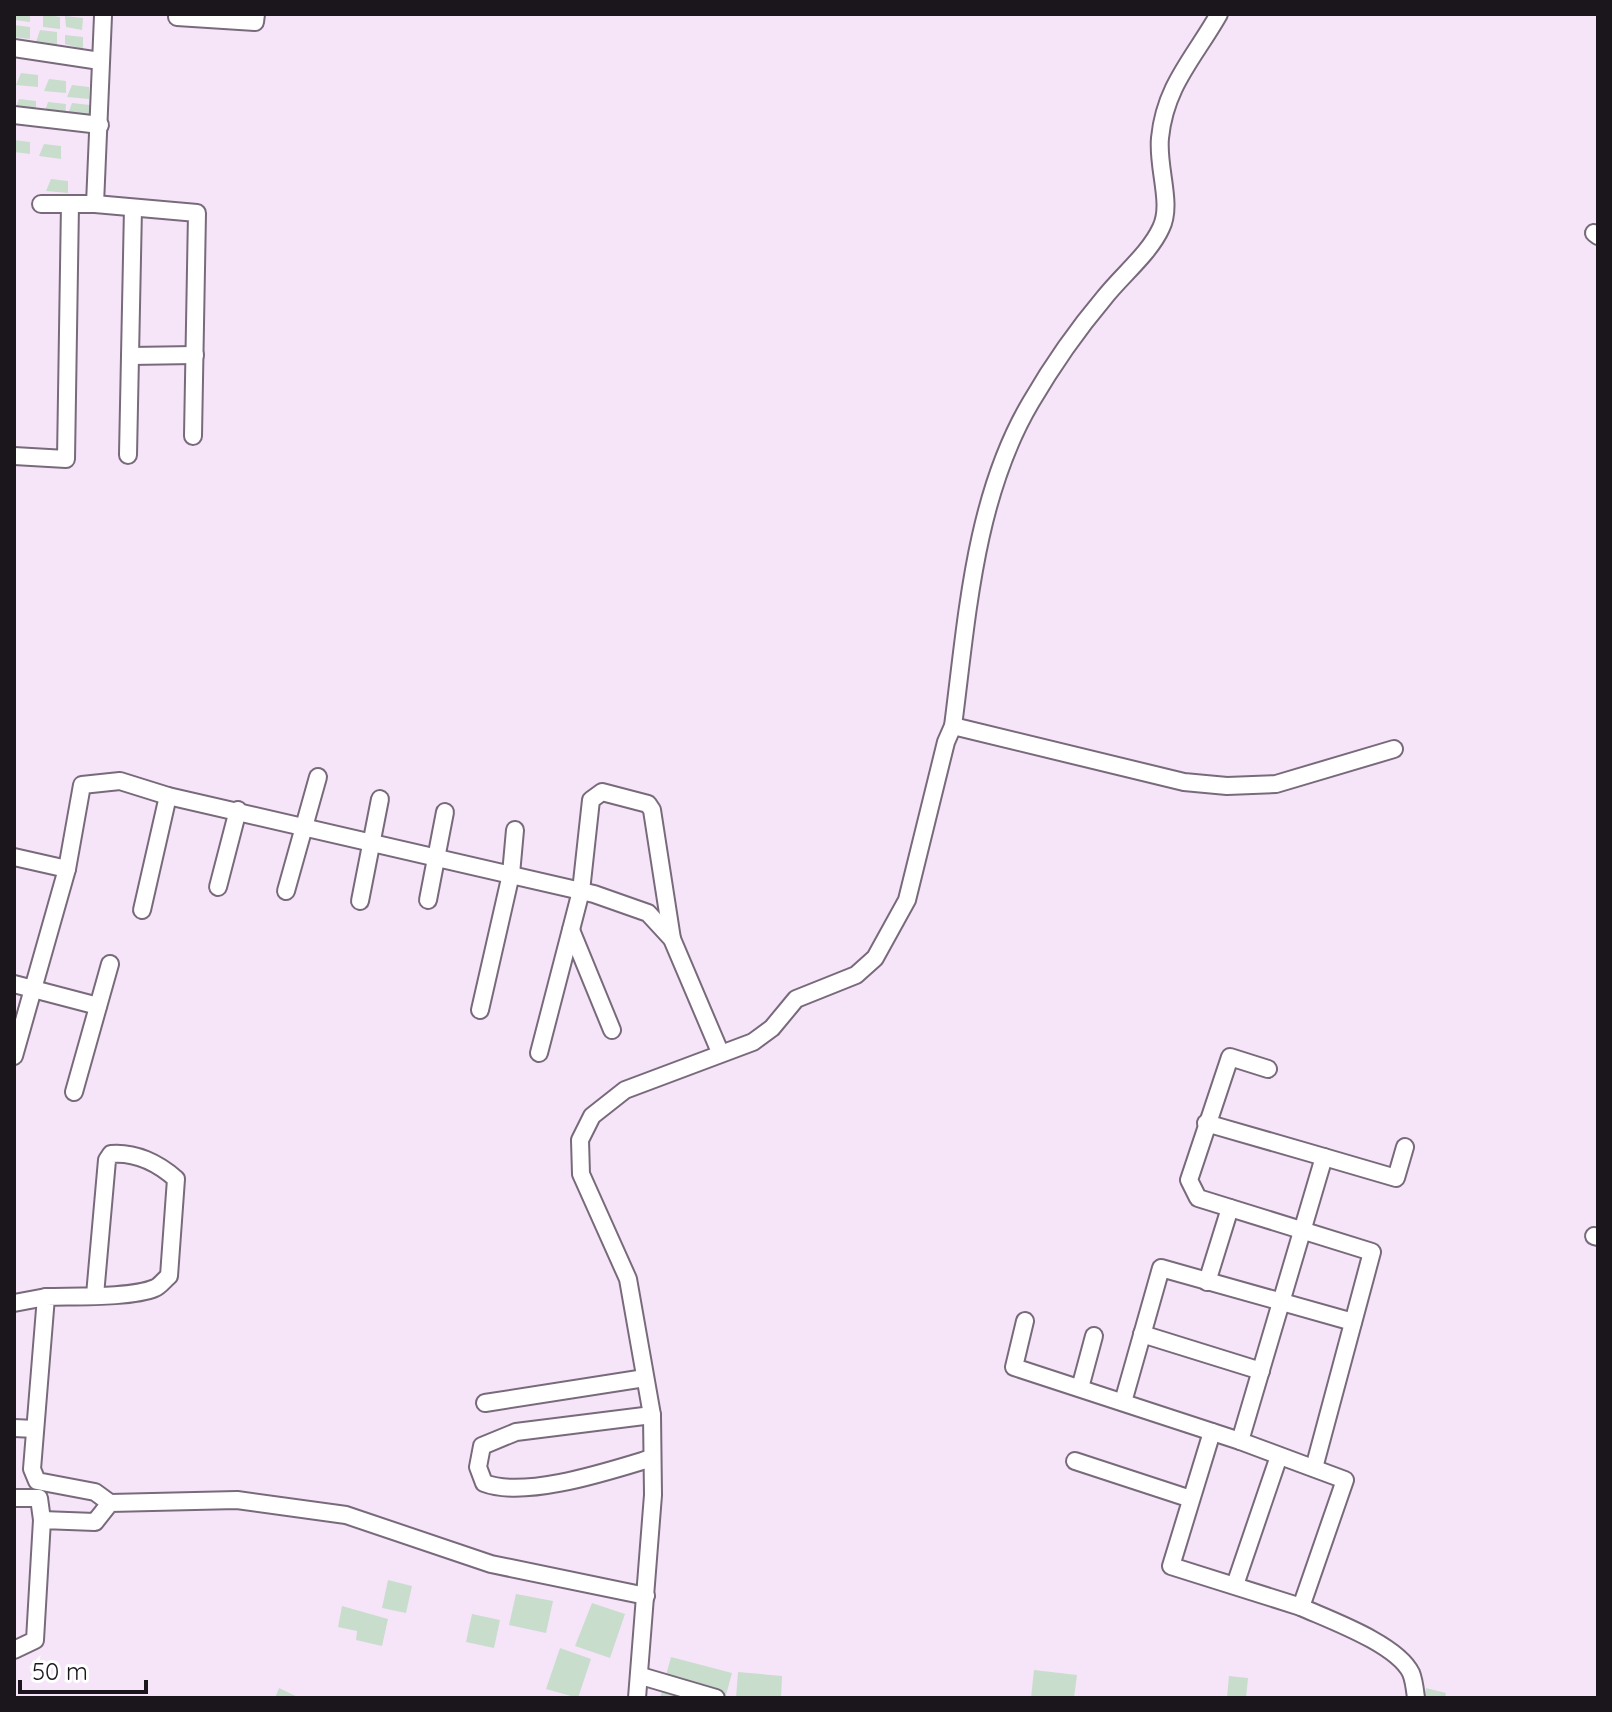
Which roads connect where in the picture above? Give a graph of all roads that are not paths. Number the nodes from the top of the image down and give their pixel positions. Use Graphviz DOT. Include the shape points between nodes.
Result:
graph roads {
  1 [pos="256,14"];
  2 [pos="1219,14"];
  3 [pos="103,16"];
  4 [pos="177,17"];
  5 [pos="14,48"];
  6 [pos="100,61"];
  7 [pos="14,115"];
  8 [pos="100,125"];
  9 [pos="41,204"];
  10 [pos="70,204"];
  11 [pos="95,204"];
  12 [pos="133,208"];
  13 [pos="195,355"];
  14 [pos="130,356"];
  15 [pos="193,436"];
  16 [pos="128,455"];
  17 [pos="14,456"];
  18 [pos="953,726"];
  19 [pos="1394,749"];
  20 [pos="318,777"];
  21 [pos="168,796"];
  22 [pos="380,799"];
  23 [pos="238,810"];
  24 [pos="445,812"];
  25 [pos="305,825"];
  26 [pos="515,830"];
  27 [pos="371,840"];
  28 [pos="438,856"];
  29 [pos="14,857"];
  30 [pos="67,869"];
  31 [pos="511,874"];
  32 [pos="218,887"];
  33 [pos="286,891"];
  34 [pos="581,891"];
  35 [pos="428,900"];
  36 [pos="360,901"];
  37 [pos="142,910"];
  38 [pos="571,930"];
  39 [pos="672,939"];
  40 [pos="110,964"];
  41 [pos="14,984"];
  42 [pos="33,989"];
  43 [pos="98,1006"];
  44 [pos="480,1010"];
  45 [pos="612,1030"];
  46 [pos="720,1052"];
  47 [pos="539,1053"];
  48 [pos="14,1056"];
  49 [pos="1268,1069"];
  50 [pos="74,1092"];
  51 [pos="1206,1123"];
  52 [pos="1405,1147"];
  53 [pos="1324,1157"];
  54 [pos="1230,1208"];
  55 [pos="1303,1230"];
  56 [pos="1207,1282"];
  57 [pos="95,1295"];
  58 [pos="46,1297"];
  59 [pos="14,1303"];
  60 [pos="1280,1304"];
  61 [pos="1025,1321"];
  62 [pos="1353,1322"];
  63 [pos="1142,1334"];
  64 [pos="1094,1336"];
  65 [pos="1261,1371"];
  66 [pos="645,1378"];
  67 [pos="1080,1388"];
  68 [pos="1123,1402"];
  69 [pos="485,1403"];
  70 [pos="652,1415"];
  71 [pos="14,1428"];
  72 [pos="35,1429"];
  73 [pos="1212,1432"];
  74 [pos="1240,1441"];
  75 [pos="1279,1456"];
  76 [pos="652,1458"];
  77 [pos="1075,1461"];
  78 [pos="1314,1468"];
  79 [pos="37,1481"];
  80 [pos="14,1498"];
  81 [pos="39,1498"];
  82 [pos="1191,1499"];
  83 [pos="110,1503"];
  84 [pos="42,1520"];
  85 [pos="1235,1585"];
  86 [pos="646,1596"];
  87 [pos="1301,1607"];
  88 [pos="14,1650"];
  89 [pos="641,1676"];
  90 [pos="637,1698"];
  91 [pos="716,1698"];
  92 [pos="1416,1698"];
  1 -- 4 [label="street" via="255,22"];
  2 -- 18 [label="street" via="1171,88 1160,139 1167,204 1161,229 1082,324 1030,404 1002,469 972,582"];
  3 -- 6 [label="street"];
  5 -- 6 [label="street"];
  6 -- 8 [label="street"];
  7 -- 8 [label="street"];
  8 -- 11 [label="street"];
  9 -- 10 [label="street"];
  10 -- 11 [label="street"];
  10 -- 17 [label="street" via="66,459"];
  11 -- 12 [label="street"];
  12 -- 13 [label="street" via="197,213"];
  12 -- 14 [label="street"];
  13 -- 14 [label="street"];
  13 -- 15 [label="street"];
  14 -- 16 [label="street"];
  18 -- 19 [label="street" via="1184,782 1227,786 1276,784"];
  18 -- 46 [label="street" via="907,900 875,958 856,975 796,999 753,1042"];
  20 -- 25 [label="street"];
  21 -- 23 [label="street"];
  21 -- 30 [label="street" via="120,781 82,785"];
  21 -- 37 [label="street"];
  22 -- 27 [label="street"];
  23 -- 25 [label="street"];
  23 -- 32 [label="street"];
  24 -- 28 [label="street"];
  25 -- 27 [label="street"];
  25 -- 33 [label="street"];
  26 -- 31 [label="street"];
  27 -- 28 [label="street"];
  27 -- 36 [label="street"];
  28 -- 31 [label="street"];
  28 -- 35 [label="street"];
  29 -- 30 [label="street"];
  30 -- 42 [label="street"];
  31 -- 34 [label="street"];
  31 -- 44 [label="street"];
  34 -- 38 [label="street"];
  34 -- 39 [label="street" via="648,913"];
  34 -- 39 [label="street" via="591,800 602,792 648,804"];
  38 -- 45 [label="street"];
  38 -- 47 [label="street"];
  39 -- 46 [label="street"];
  40 -- 43 [label="street"];
  41 -- 42 [label="street"];
  42 -- 43 [label="street"];
  42 -- 48 [label="street"];
  43 -- 50 [label="street"];
  46 -- 66 [label="street" via="625,1090 592,1116 578,1149 581,1174 628,1279"];
  49 -- 51 [label="street" via="1230,1057"];
  51 -- 53 [label="street"];
  51 -- 54 [label="street" via="1189,1180 1198,1198"];
  52 -- 53 [label="street" via="1396,1178"];
  53 -- 55 [label="street"];
  54 -- 55 [label="street"];
  54 -- 56 [label="street"];
  55 -- 60 [label="street"];
  55 -- 62 [label="street" via="1372,1252"];
  56 -- 60 [label="street"];
  56 -- 63 [label="street" via="1161,1268"];
  57 -- 57 [label="street" via="156,1288 169,1276 176,1179 131,1154 111,1154 107,1160"];
  57 -- 58 [label="street"];
  58 -- 59 [label="street"];
  58 -- 72 [label="street"];
  60 -- 62 [label="street"];
  60 -- 65 [label="street"];
  61 -- 67 [label="street" via="1014,1367"];
  62 -- 78 [label="street"];
  63 -- 65 [label="street"];
  63 -- 68 [label="street"];
  64 -- 67 [label="street"];
  65 -- 74 [label="street"];
  66 -- 69 [label="street"];
  66 -- 70 [label="street"];
  67 -- 68 [label="street"];
  68 -- 73 [label="street"];
  70 -- 76 [label="street"];
  70 -- 76 [label="street" via="516,1432 482,1446 478,1467 484,1483 526,1489"];
  71 -- 72 [label="street"];
  72 -- 79 [label="street" via="32,1469"];
  73 -- 74 [label="street"];
  73 -- 82 [label="street"];
  74 -- 75 [label="street"];
  75 -- 78 [label="street"];
  75 -- 85 [label="street"];
  76 -- 86 [label="street"];
  77 -- 82 [label="street"];
  78 -- 87 [label="street" via="1345,1480"];
  79 -- 81 [label="street"];
  79 -- 83 [label="street" via="95,1492"];
  80 -- 81 [label="street"];
  81 -- 84 [label="street"];
  82 -- 85 [label="street" via="1171,1566"];
  83 -- 84 [label="street" via="95,1522"];
  83 -- 86 [label="street" via="237,1500 346,1515 491,1564"];
  84 -- 88 [label="street" via="35,1640"];
  85 -- 87 [label="street"];
  86 -- 89 [label="street"];
  87 -- 92 [label="street" via="1395,1656 1410,1670"];
  89 -- 90 [label="street"];
  89 -- 91 [label="street"];
}
